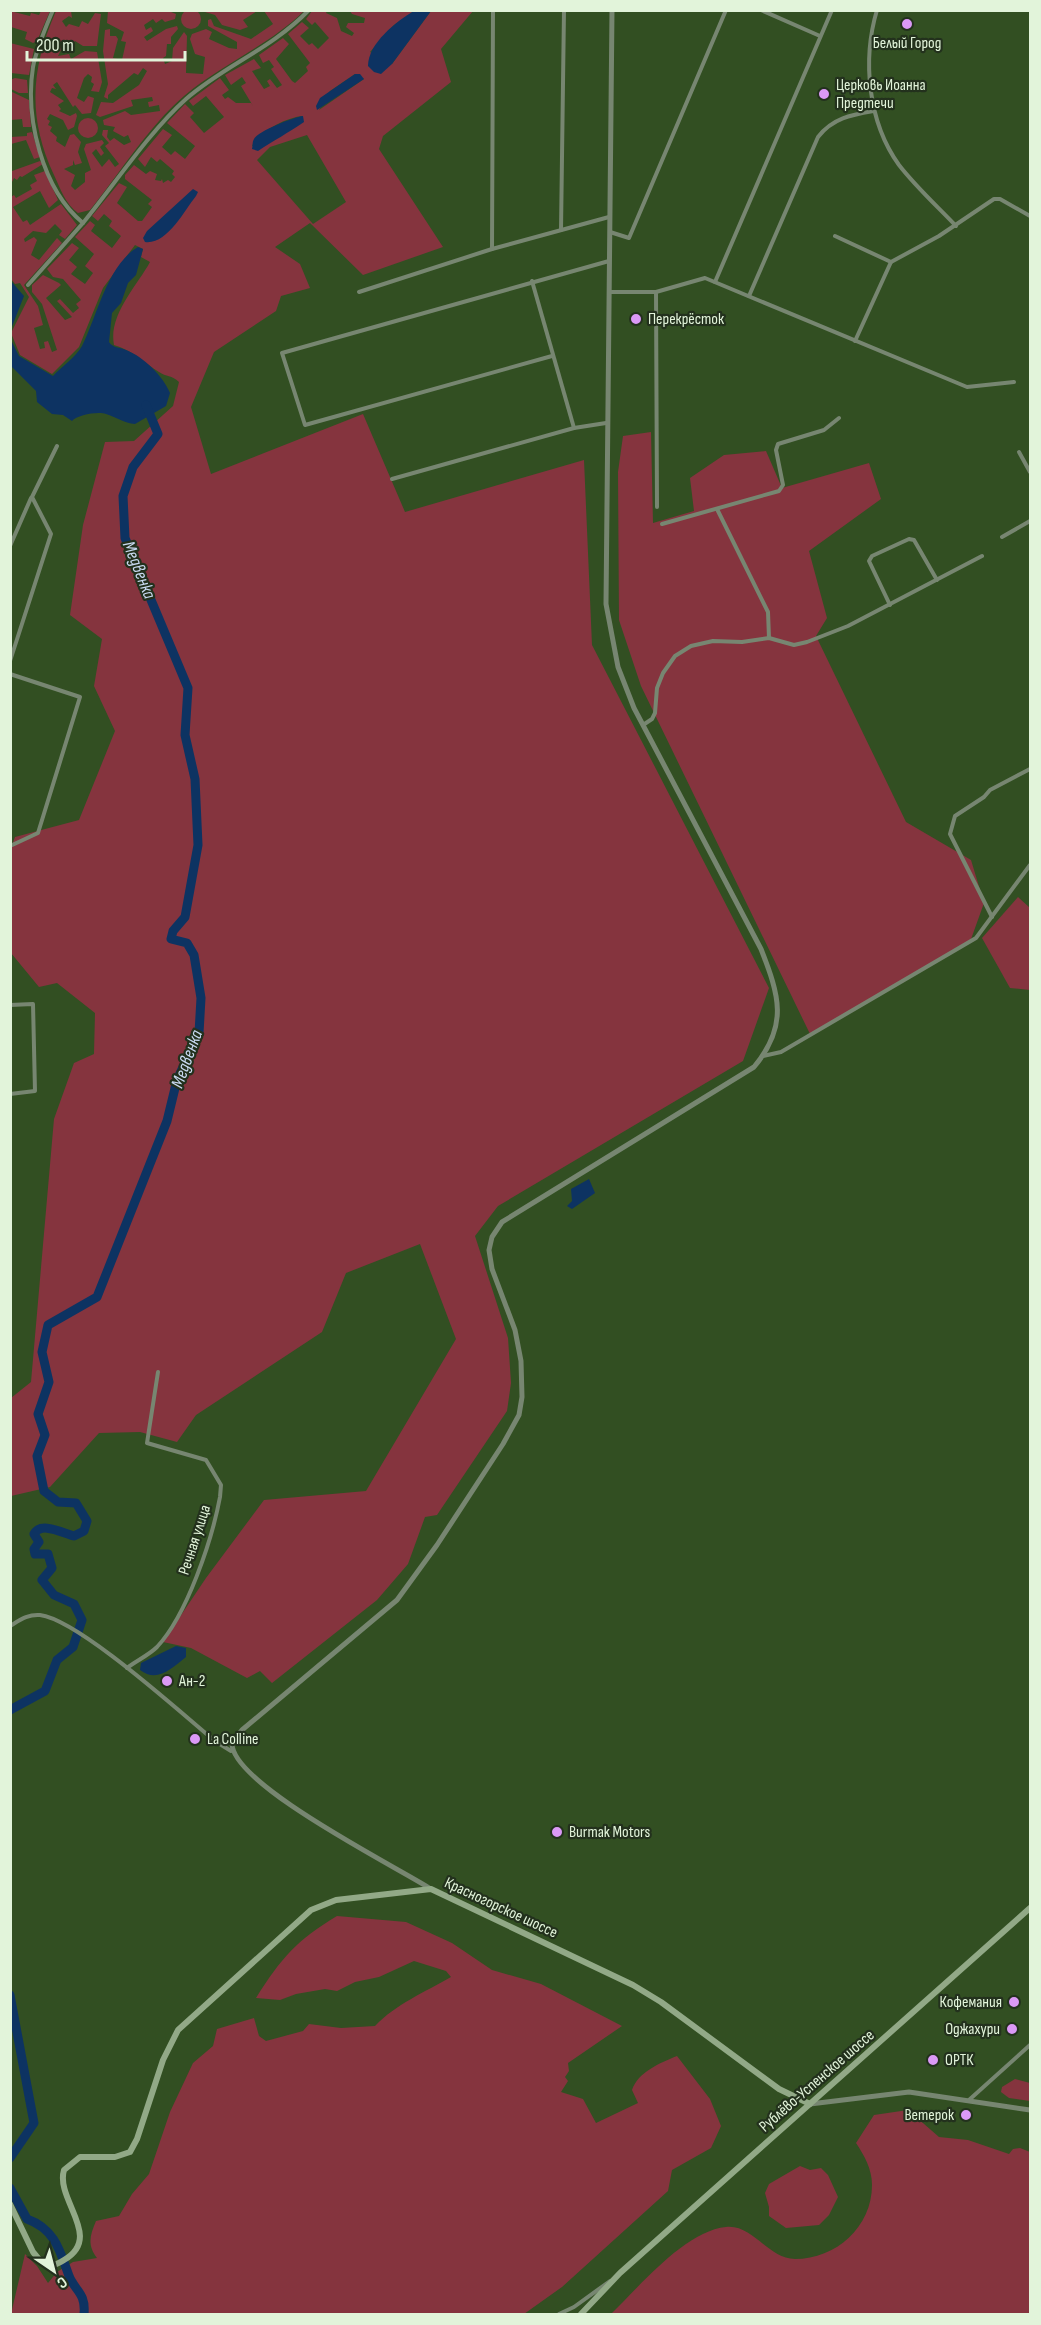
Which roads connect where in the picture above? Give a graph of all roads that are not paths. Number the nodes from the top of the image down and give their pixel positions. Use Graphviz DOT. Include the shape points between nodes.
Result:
graph roads {
  1 [pos="52,10"];
  2 [pos="309,10"];
  3 [pos="493,10"];
  4 [pos="564,10"];
  5 [pos="612,10"];
  6 [pos="726,10"];
  7 [pos="761,10"];
  8 [pos="832,10"];
  9 [pos="877,10"];
  10 [pos="820,36"];
  11 [pos="874,111"];
  12 [pos="1030,216"];
  13 [pos="609,217"];
  14 [pos="83,223"];
  15 [pos="956,226"];
  16 [pos="561,230"];
  17 [pos="610,232"];
  18 [pos="835,236"];
  19 [pos="492,249"];
  20 [pos="609,261"];
  21 [pos="891,262"];
  22 [pos="532,281"];
  23 [pos="715,282"];
  24 [pos="28,285"];
  25 [pos="359,292"];
  26 [pos="609,292"];
  27 [pos="656,292"];
  28 [pos="749,296"];
  29 [pos="855,341"];
  30 [pos="552,356"];
  31 [pos="1014,382"];
  32 [pos="839,418"];
  33 [pos="606,423"];
  34 [pos="574,428"];
  35 [pos="57,446"];
  36 [pos="1019,452"];
  37 [pos="1030,472"];
  38 [pos="392,479"];
  39 [pos="32,497"];
  40 [pos="657,507"];
  41 [pos="717,509"];
  42 [pos="1030,522"];
  43 [pos="662,524"];
  44 [pos="1002,537"];
  45 [pos="10,546"];
  46 [pos="982,556"];
  47 [pos="937,580"];
  48 [pos="890,605"];
  49 [pos="769,638"];
  50 [pos="10,661"];
  51 [pos="10,674"];
  52 [pos="643,725"];
  53 [pos="1030,768"];
  54 [pos="10,846"];
  55 [pos="1030,866"];
  56 [pos="992,916"];
  57 [pos="10,1005"];
  58 [pos="763,1056"];
  59 [pos="10,1094"];
  60 [pos="158,1372"];
  61 [pos="10,1626"];
  62 [pos="127,1668"];
  63 [pos="231,1751"];
  64 [pos="431,1889"];
  65 [pos="1030,1908"];
  66 [pos="1030,2045"];
  67 [pos="968,2101"];
  68 [pos="810,2104"];
  69 [pos="1030,2110"];
  70 [pos="10,2204"];
  71 [pos="620,2273"];
  72 [pos="559,2314"];
  73 [pos="581,2314"];
  1 -- 14 [label="street" via="34,64 33,118 51,178 65,204"];
  2 -- 14 [label="street" via="274,41 184,100"];
  3 -- 19 [label="street"];
  4 -- 16 [label="street"];
  5 -- 13 [label="street"];
  6 -- 17 [label="street" via="629,238"];
  7 -- 10 [label="street"];
  8 -- 10 [label="street"];
  9 -- 11 [label="street" via="870,59"];
  10 -- 23 [label="street"];
  11 -- 15 [label="street" via="900,166"];
  11 -- 28 [label="street" via="843,117 818,137"];
  12 -- 15 [label="street" via="994,199"];
  13 -- 16 [label="street"];
  13 -- 17 [label="street"];
  14 -- 24 [label="street"];
  15 -- 21 [label="street"];
  16 -- 19 [label="street"];
  17 -- 20 [label="street"];
  18 -- 21 [label="street"];
  19 -- 25 [label="street"];
  20 -- 22 [label="street"];
  20 -- 26 [label="street"];
  21 -- 29 [label="street"];
  22 -- 30 [label="street"];
  22 -- 30 [label="street" via="282,353 305,425"];
  23 -- 27 [label="street" via="705,278"];
  23 -- 28 [label="street"];
  26 -- 27 [label="street"];
  26 -- 33 [label="street"];
  27 -- 40 [label="street"];
  28 -- 29 [label="street"];
  29 -- 31 [label="street" via="967,387"];
  30 -- 34 [label="street"];
  32 -- 41 [label="street" via="824,430 778,444 783,485 779,491"];
  33 -- 34 [label="street"];
  33 -- 52 [label="street" via="606,604 618,667"];
  34 -- 38 [label="street"];
  35 -- 39 [label="street"];
  36 -- 37 [label="street"];
  39 -- 45 [label="street"];
  39 -- 50 [label="street" via="51,534"];
  41 -- 43 [label="street"];
  41 -- 49 [label="street" via="768,612"];
  42 -- 44 [label="street"];
  46 -- 47 [label="street"];
  47 -- 48 [label="street"];
  47 -- 48 [label="street" via="914,540 872,556 869,561"];
  48 -- 49 [label="street" via="800,644"];
  49 -- 52 [label="street" via="713,641 691,646 675,656 657,688 655,713"];
  51 -- 54 [label="street" via="80,697 38,832"];
  52 -- 58 [label="street" via="777,989 775,1026"];
  53 -- 56 [label="street" via="990,790 955,816 950,834"];
  55 -- 56 [label="street"];
  56 -- 58 [label="street" via="976,938 782,1052"];
  57 -- 59 [label="street" via="33,1004 35,1091"];
  58 -- 63 [label="street" via="734,1081 502,1222 489,1250 521,1361 519,1415 437,1545 397,1600 242,1730"];
  60 -- 62 [label="street, Речная улица" via="147,1443 206,1460 221,1485 220,1497 193,1587 175,1621 157,1647"];
  61 -- 62 [label="street" via="29,1615 43,1615 71,1628"];
  62 -- 63 [label="street"];
  63 -- 64 [label="street" via="302,1814"];
  64 -- 68 [label="main road, Красногорское шоссе" via="633,1985 779,2089"];
  64 -- 70 [label="main road, Красногорское шоссе" via="336,1900 317,1907 186,2021 170,2043 130,2152 115,2157 80,2157 64,2170 63,2185 79,2228 79,2244 71,2256 57,2265 46,2265 37,2257"];
  65 -- 68 [label="main road, Рублёво-Успенское шоссе"];
  66 -- 67 [label="street"];
  67 -- 68 [label="street" via="909,2092"];
  67 -- 69 [label="street"];
  68 -- 71 [label="main road, Рублёво-Успенское шоссе"];
  71 -- 72 [label="street, Рублёво-Успенское шоссе"];
  71 -- 73 [label="main road, Рублёво-Успенское шоссе"];
}
